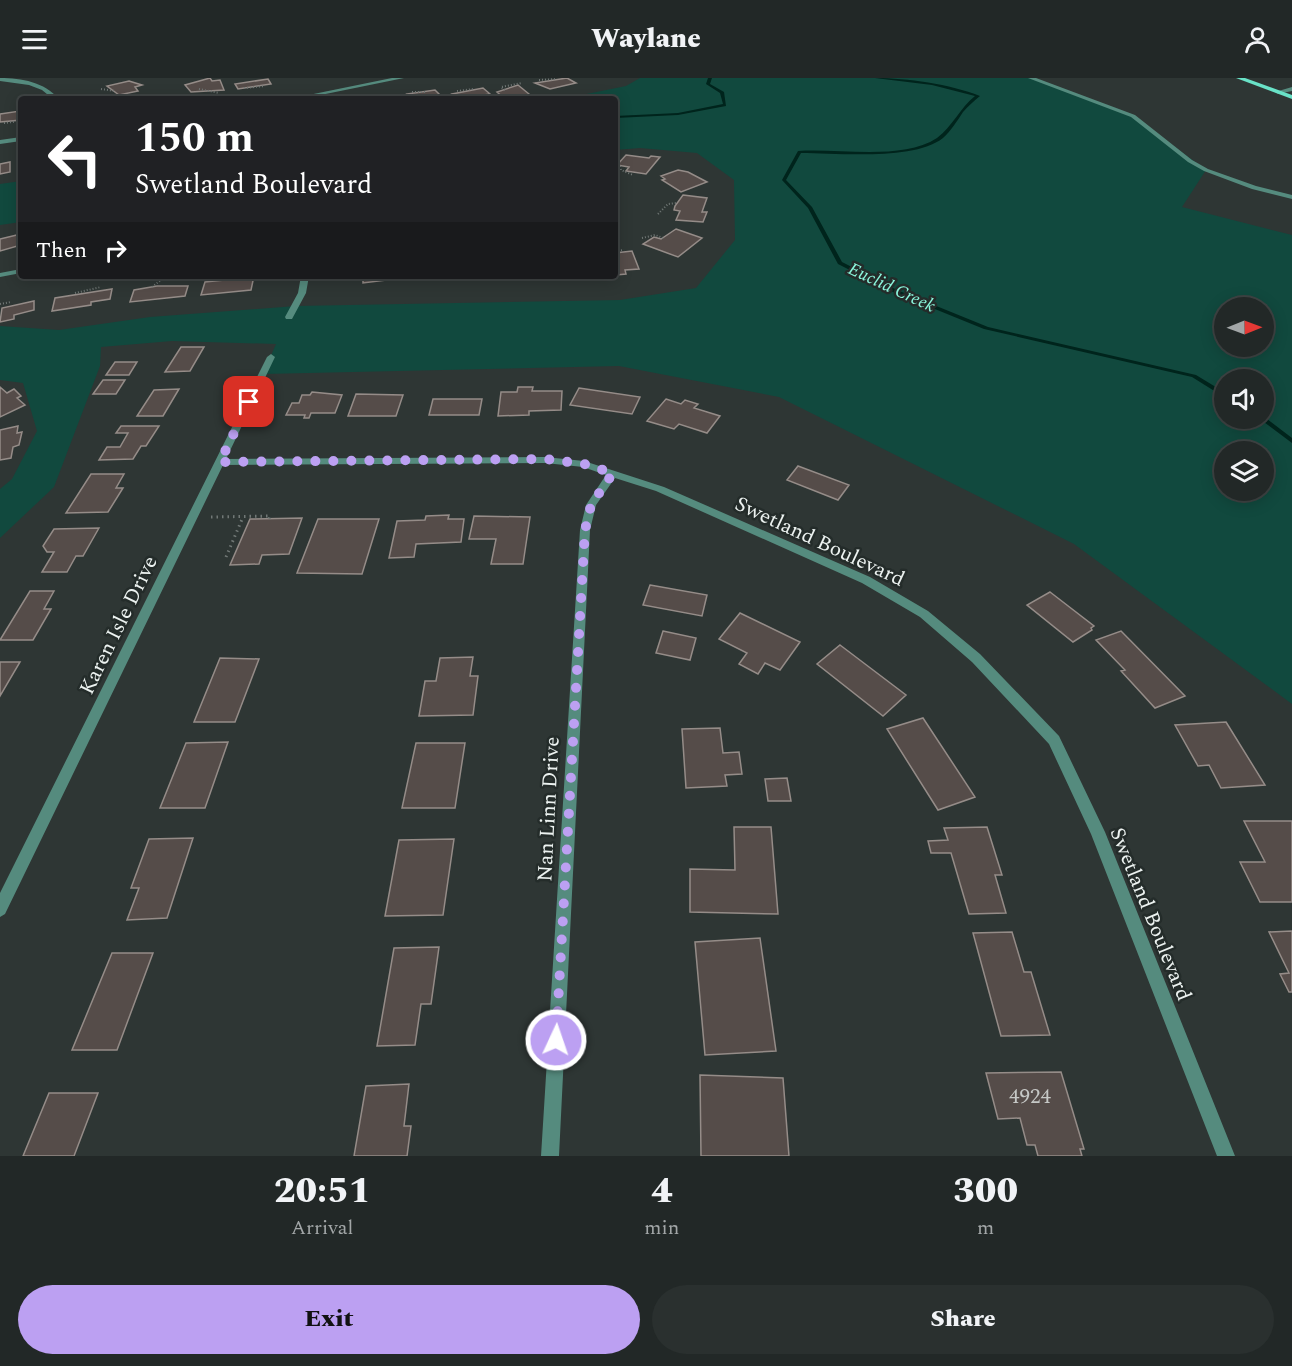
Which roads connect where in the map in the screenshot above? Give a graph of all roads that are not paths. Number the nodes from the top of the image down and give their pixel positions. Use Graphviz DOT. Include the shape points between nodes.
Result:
graph roads {
  1 [pos="401,78"];
  2 [pos="1031,78"];
  3 [pos="1239,78"];
  4 [pos="0,79"];
  5 [pos="378,79"];
  6 [pos="1292,88"];
  7 [pos="1278,92"];
  8 [pos="52,96"];
  9 [pos="305,96"];
  10 [pos="1292,97"];
  11 [pos="18,139"];
  12 [pos="0,142"];
  13 [pos="1292,196"];
  14 [pos="18,272"];
  15 [pos="0,275"];
  16 [pos="304,279"];
  17 [pos="289,317"];
  18 [pos="271,357"];
  19 [pos="220,462"];
  20 [pos="613,473"];
  21 [pos="0,909"];
  22 [pos="550,1156"];
  23 [pos="1226,1156"];
  1 -- 5 [label="street"];
  2 -- 13 [label="street" via="1133,116 1206,170 1254,188"];
  3 -- 7 [label="main road"];
  4 -- 8 [label="street" via="40,87"];
  5 -- 9 [label="street"];
  6 -- 7 [label="street"];
  7 -- 10 [label="main road"];
  11 -- 12 [label="street"];
  14 -- 15 [label="street"];
  16 -- 17 [label="street"];
  18 -- 19 [label="street, Karen Isle Drive"];
  19 -- 20 [label="street, Swetland Boulevard" via="545,459"];
  19 -- 21 [label="street, Karen Isle Drive"];
  20 -- 22 [label="street, Nan Linn Drive" via="591,505 585,530"];
  20 -- 23 [label="street, Swetland Boulevard" via="660,489 866,580 924,614 976,658 1054,740 1098,832"];
}
